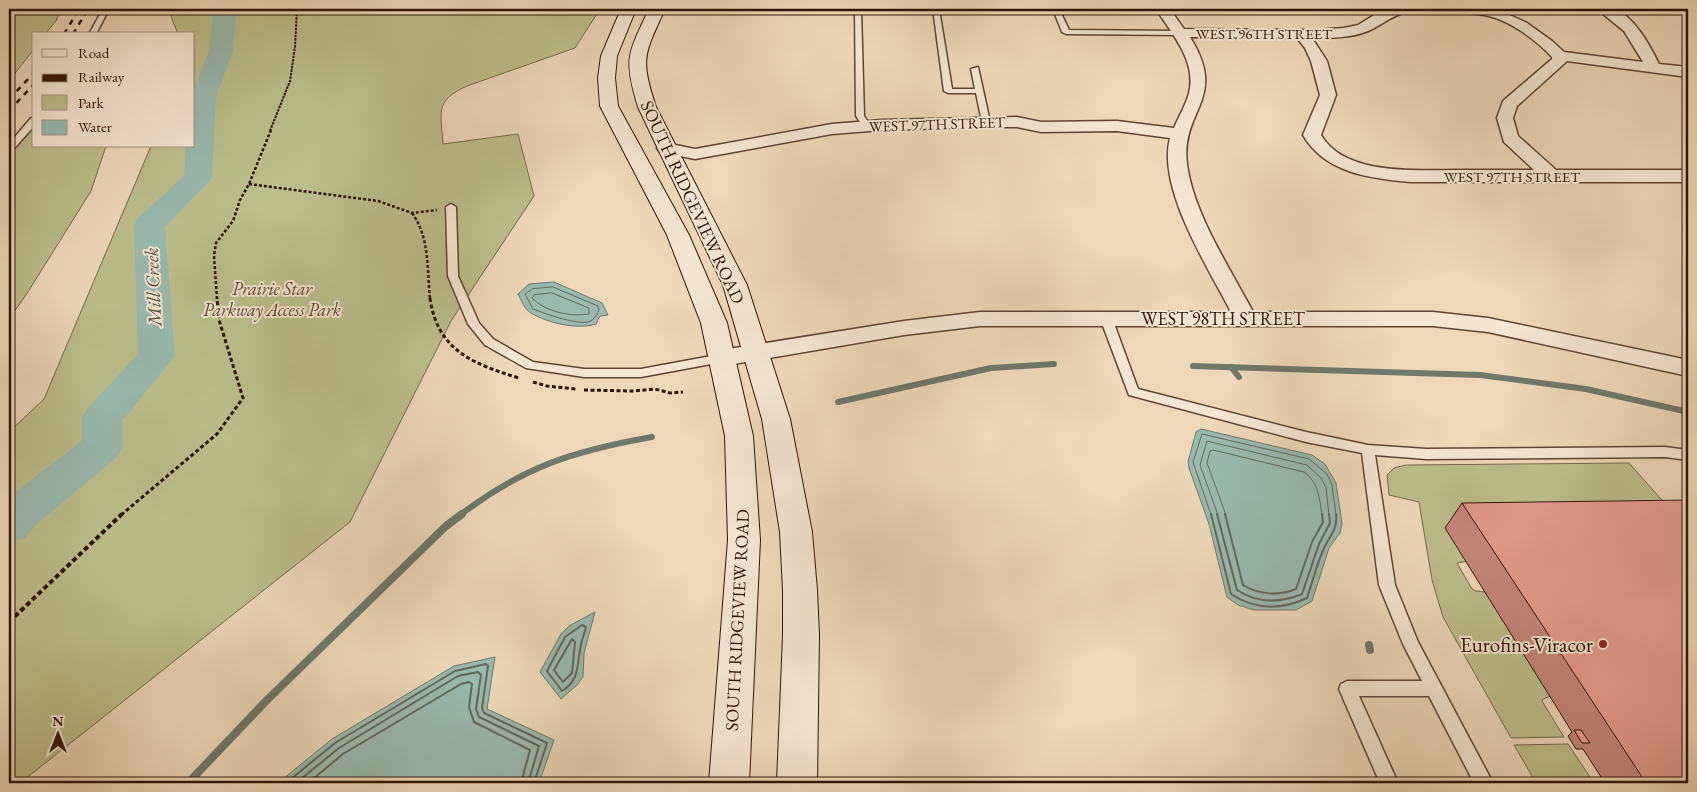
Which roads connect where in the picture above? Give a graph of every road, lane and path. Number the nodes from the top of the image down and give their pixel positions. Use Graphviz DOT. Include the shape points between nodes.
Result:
graph roads {
  1 [pos="106,9"];
  2 [pos="297,9"];
  3 [pos="628,9"];
  4 [pos="658,9"];
  5 [pos="858,9"];
  6 [pos="936,9"];
  7 [pos="1056,9"];
  8 [pos="1163,9"];
  9 [pos="1402,9"];
  10 [pos="1450,9"];
  11 [pos="1604,9"];
  12 [pos="93,32"];
  13 [pos="1180,33"];
  14 [pos="1301,34"];
  15 [pos="1559,56"];
  16 [pos="1654,68"];
  17 [pos="975,69"];
  18 [pos="1688,72"];
  19 [pos="980,91"];
  20 [pos="32,122"];
  21 [pos="986,122"];
  22 [pos="867,126"];
  23 [pos="1180,134"];
  24 [pos="9,149"];
  25 [pos="688,165"];
  26 [pos="1550,176"];
  27 [pos="1688,176"];
  28 [pos="249,184"];
  29 [pos="451,208"];
  30 [pos="1106,318"];
  31 [pos="1245,318"];
  32 [pos="755,352"];
  33 [pos="722,358"];
  34 [pos="1688,368"];
  35 [pos="1368,450"];
  36 [pos="1688,455"];
  37 [pos="9,622"];
  38 [pos="1434,688"];
  39 [pos="729,783"];
  40 [pos="797,783"];
  41 [pos="1389,783"];
  42 [pos="1484,783"];
  1 -- 12 [label="lane"];
  2 -- 28 [label="path" via="290,81"];
  3 -- 33 [label="main road, SOUTH RIDGEVIEW ROAD" via="605,68 609,106 678,235 714,323"];
  4 -- 25 [label="main road, SOUTH RIDGEVIEW ROAD" via="643,40 637,61 638,78 666,148"];
  5 -- 22 [label="lane" via="860,116"];
  6 -- 19 [label="lane" via="948,91"];
  7 -- 13 [label="lane" via="1066,32"];
  8 -- 13 [label="street"];
  9 -- 14 [label="street, WEST 96TH STREET" via="1389,12 1363,28"];
  10 -- 15 [label="street" via="1493,12 1510,19 1553,48"];
  11 -- 16 [label="street" via="1635,31"];
  13 -- 14 [label="street, WEST 96TH STREET"];
  13 -- 23 [label="street" via="1196,64 1198,91"];
  14 -- 26 [label="street, WEST 97TH STREET" via="1319,61 1328,95 1312,135 1322,151 1338,160 1388,175"];
  15 -- 16 [label="street"];
  15 -- 26 [label="street" via="1560,60 1509,104 1505,118 1510,138"];
  16 -- 18 [label="street"];
  17 -- 19 [label="lane"];
  19 -- 21 [label="lane"];
  20 -- 24 [label="lane"];
  21 -- 22 [label="street, WEST 97TH STREET"];
  21 -- 23 [label="street, WEST 97TH STREET" via="1017,122 1041,127 1117,126"];
  22 -- 25 [label="street, WEST 97TH STREET" via="791,135"];
  23 -- 31 [label="street" via="1177,156 1189,209"];
  25 -- 32 [label="main road, SOUTH RIDGEVIEW ROAD" via="735,285"];
  26 -- 27 [label="street, WEST 97TH STREET"];
  28 -- 29 [label="path" via="378,201 412,213"];
  28 -- 37 [label="path" via="233,221 216,243 214,256 219,320 243,398 217,434 124,512"];
  29 -- 33 [label="lane" via="453,276 474,324 489,342 530,365 584,373 641,373"];
  30 -- 31 [label="street, WEST 98TH STREET"];
  30 -- 32 [label="street, WEST 98TH STREET" via="980,319"];
  30 -- 35 [label="lane" via="1132,392"];
  31 -- 34 [label="street, WEST 98TH STREET" via="1433,319 1488,325"];
  32 -- 33 [label="street, WEST 98TH STREET"];
  32 -- 40 [label="main road, SOUTH RIDGEVIEW ROAD" via="776,418 796,532 801,635"];
  33 -- 39 [label="main road, SOUTH RIDGEVIEW ROAD" via="739,436 744,540"];
  35 -- 36 [label="lane" via="1426,454 1665,452"];
  35 -- 38 [label="lane" via="1386,585"];
  38 -- 41 [label="lane" via="1347,689"];
  38 -- 42 [label="lane"];
}
